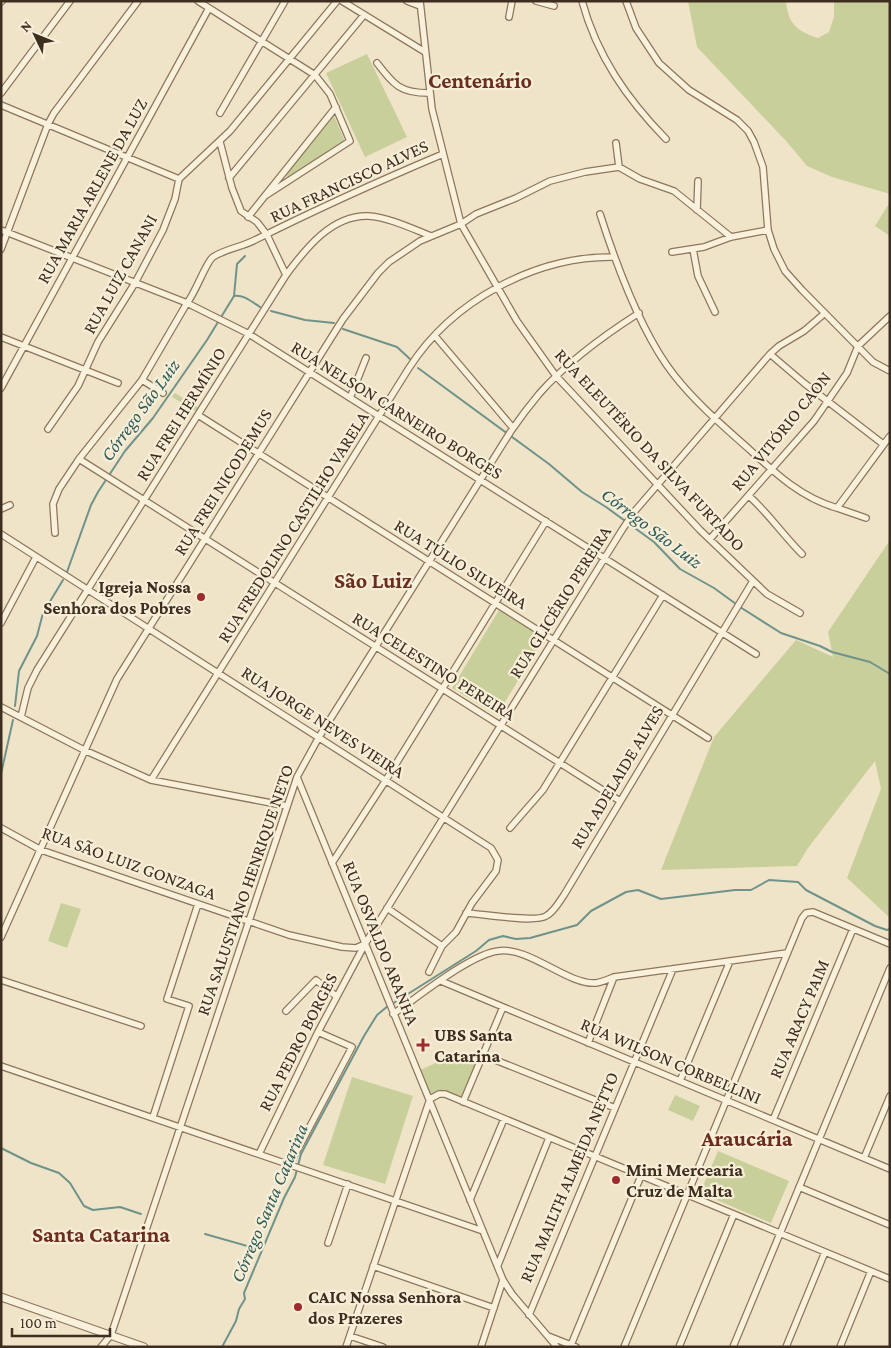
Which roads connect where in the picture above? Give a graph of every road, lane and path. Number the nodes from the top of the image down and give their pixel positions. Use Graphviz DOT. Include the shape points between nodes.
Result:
graph roads {
  1 [pos="70,1"];
  2 [pos="138,1"];
  3 [pos="198,1"];
  4 [pos="284,1"];
  5 [pos="337,1"];
  6 [pos="342,1"];
  7 [pos="407,1"];
  8 [pos="512,1"];
  9 [pos="536,1"];
  10 [pos="582,1"];
  11 [pos="628,1"];
  12 [pos="420,4"];
  13 [pos="554,6"];
  14 [pos="209,8"];
  15 [pos="364,15"];
  16 [pos="509,17"];
  17 [pos="262,41"];
  18 [pos="425,52"];
  19 [pos="290,59"];
  20 [pos="377,63"];
  21 [pos="315,75"];
  22 [pos="1,93"];
  23 [pos="429,93"];
  24 [pos="1,105"];
  25 [pos="336,107"];
  26 [pos="220,112"];
  27 [pos="48,124"];
  28 [pos="666,139"];
  29 [pos="220,142"];
  30 [pos="616,143"];
  31 [pos="443,154"];
  32 [pos="127,157"];
  33 [pos="619,167"];
  34 [pos="229,178"];
  35 [pos="179,179"];
  36 [pos="698,180"];
  37 [pos="265,196"];
  38 [pos="697,210"];
  39 [pos="600,214"];
  40 [pos="248,217"];
  41 [pos="461,224"];
  42 [pos="768,230"];
  43 [pos="4,232"];
  44 [pos="267,235"];
  45 [pos="431,236"];
  46 [pos="731,237"];
  47 [pos="1,249"];
  48 [pos="693,249"];
  49 [pos="672,252"];
  50 [pos="614,257"];
  51 [pos="72,258"];
  52 [pos="286,275"];
  53 [pos="135,283"];
  54 [pos="497,287"];
  55 [pos="187,303"];
  56 [pos="715,312"];
  57 [pos="639,313"];
  58 [pos="825,313"];
  59 [pos="890,316"];
  60 [pos="249,334"];
  61 [pos="1,336"];
  62 [pos="435,336"];
  63 [pos="24,346"];
  64 [pos="858,346"];
  65 [pos="770,354"];
  66 [pos="366,358"];
  67 [pos="86,370"];
  68 [pos="890,371"];
  69 [pos="310,373"];
  70 [pos="556,376"];
  71 [pos="142,380"];
  72 [pos="118,383"];
  73 [pos="1,388"];
  74 [pos="163,393"];
  75 [pos="350,398"];
  76 [pos="828,402"];
  77 [pos="198,415"];
  78 [pos="380,417"];
  79 [pos="714,418"];
  80 [pos="48,429"];
  81 [pos="512,430"];
  82 [pos="890,436"];
  83 [pos="884,444"];
  84 [pos="258,454"];
  85 [pos="79,459"];
  86 [pos="772,470"];
  87 [pos="480,480"];
  88 [pos="657,484"];
  89 [pos="749,496"];
  90 [pos="329,498"];
  91 [pos="144,500"];
  92 [pos="10,505"];
  93 [pos="837,508"];
  94 [pos="1,509"];
  95 [pos="866,518"];
  96 [pos="546,521"];
  97 [pos="55,533"];
  98 [pos="1,534"];
  99 [pos="205,538"];
  100 [pos="710,539"];
  101 [pos="802,554"];
  102 [pos="36,557"];
  103 [pos="604,558"];
  104 [pos="429,561"];
  105 [pos="753,581"];
  106 [pos="275,583"];
  107 [pos="88,590"];
  108 [pos="663,595"];
  109 [pos="494,603"];
  110 [pos="800,613"];
  111 [pos="1,623"];
  112 [pos="148,628"];
  113 [pos="722,632"];
  114 [pos="553,640"];
  115 [pos="376,646"];
  116 [pos="756,654"];
  117 [pos="218,673"];
  118 [pos="612,678"];
  119 [pos="442,689"];
  120 [pos="1,707"];
  121 [pos="672,715"];
  122 [pos="21,717"];
  123 [pos="500,726"];
  124 [pos="319,737"];
  125 [pos="708,738"];
  126 [pos="84,750"];
  127 [pos="560,763"];
  128 [pos="297,777"];
  129 [pos="151,780"];
  130 [pos="386,780"];
  131 [pos="620,801"];
  132 [pos="287,806"];
  133 [pos="444,817"];
  134 [pos="1,828"];
  135 [pos="510,828"];
  136 [pos="41,850"];
  137 [pos="332,863"];
  138 [pos="198,904"];
  139 [pos="387,908"];
  140 [pos="466,913"];
  141 [pos="1,917"];
  142 [pos="9,920"];
  143 [pos="249,921"];
  144 [pos="853,929"];
  145 [pos="1,938"];
  146 [pos="365,944"];
  147 [pos="890,944"];
  148 [pos="442,946"];
  149 [pos="787,953"];
  150 [pos="730,961"];
  151 [pos="890,968"];
  152 [pos="673,969"];
  153 [pos="429,972"];
  154 [pos="614,977"];
  155 [pos="1,980"];
  156 [pos="441,981"];
  157 [pos="336,996"];
  158 [pos="503,1007"];
  159 [pos="286,1011"];
  160 [pos="393,1012"];
  161 [pos="141,1026"];
  162 [pos="318,1032"];
  163 [pos="588,1043"];
  164 [pos="483,1055"];
  165 [pos="634,1062"];
  166 [pos="1,1066"];
  167 [pos="680,1081"];
  168 [pos="890,1096"];
  169 [pos="430,1099"];
  170 [pos="726,1101"];
  171 [pos="463,1102"];
  172 [pos="615,1108"];
  173 [pos="153,1117"];
  174 [pos="504,1119"];
  175 [pos="773,1120"];
  176 [pos="180,1126"];
  177 [pos="549,1138"];
  178 [pos="819,1140"];
  179 [pos="259,1154"];
  180 [pos="595,1156"];
  181 [pos="864,1158"];
  182 [pos="292,1165"];
  183 [pos="890,1169"];
  184 [pos="641,1176"];
  185 [pos="348,1184"];
  186 [pos="800,1187"];
  187 [pos="687,1195"];
  188 [pos="470,1200"];
  189 [pos="396,1201"];
  190 [pos="734,1214"];
  191 [pos="890,1225"];
  192 [pos="483,1231"];
  193 [pos="780,1233"];
  194 [pos="328,1243"];
  195 [pos="825,1252"];
  196 [pos="498,1265"];
  197 [pos="373,1266"];
  198 [pos="871,1271"];
  199 [pos="890,1279"];
  200 [pos="504,1280"];
  201 [pos="2,1298"];
  202 [pos="494,1308"];
  203 [pos="529,1314"];
  204 [pos="111,1335"];
  205 [pos="546,1335"];
  206 [pos="350,1336"];
  207 [pos="574,1346"];
  208 [pos="102,1347"];
  209 [pos="144,1347"];
  210 [pos="346,1347"];
  211 [pos="383,1347"];
  212 [pos="481,1347"];
  213 [pos="557,1347"];
  214 [pos="624,1347"];
  215 [pos="679,1347"];
  216 [pos="733,1347"];
  217 [pos="786,1347"];
  218 [pos="840,1347"];
  1 -- 22 [label="street"];
  2 -- 27 [label="street"];
  3 -- 14 [label="street"];
  4 -- 17 [label="street"];
  5 -- 19 [label="street"];
  6 -- 15 [label="street"];
  7 -- 12 [label="street"];
  8 -- 16 [label="street"];
  9 -- 13 [label="street"];
  10 -- 28 [label="street" via="619,83"];
  11 -- 42 [label="street" via="628,10 659,63 689,90 737,120 754,142 764,173"];
  12 -- 18 [label="street, RUA ELEUTÉRIO DA SILVA FURTADO"];
  14 -- 17 [label="street"];
  14 -- 32 [label="street, RUA MARIA ARLENE DA LUZ"];
  15 -- 18 [label="street"];
  15 -- 21 [label="street"];
  17 -- 19 [label="street"];
  17 -- 26 [label="street"];
  18 -- 23 [label="street, RUA ELEUTÉRIO DA SILVA FURTADO"];
  19 -- 21 [label="street"];
  19 -- 29 [label="street"];
  20 -- 23 [label="street" via="401,89"];
  21 -- 25 [label="street" via="326,87"];
  21 -- 34 [label="street"];
  23 -- 31 [label="street, RUA ELEUTÉRIO DA SILVA FURTADO"];
  24 -- 27 [label="street"];
  25 -- 37 [label="street"];
  25 -- 37 [label="street" via="350,141"];
  27 -- 32 [label="street"];
  27 -- 43 [label="street"];
  29 -- 34 [label="street"];
  29 -- 35 [label="street"];
  30 -- 33 [label="street"];
  31 -- 41 [label="street, RUA ELEUTÉRIO DA SILVA FURTADO"];
  31 -- 44 [label="street, RUA FRANCISCO ALVES" via="354,192"];
  32 -- 35 [label="street"];
  32 -- 51 [label="street, RUA MARIA ARLENE DA LUZ"];
  33 -- 38 [label="street" via="640,179 670,189"];
  33 -- 41 [label="street, RUA FREI NICODEMUS" via="550,181"];
  34 -- 40 [label="street" via="241,211"];
  35 -- 53 [label="street, RUA LUIZ CANANI" via="170,214"];
  36 -- 38 [label="street"];
  37 -- 40 [label="street"];
  38 -- 46 [label="street"];
  39 -- 50 [label="street"];
  40 -- 44 [label="street" via="257,222"];
  41 -- 45 [label="street, RUA FREI NICODEMUS"];
  41 -- 54 [label="street, RUA ELEUTÉRIO DA SILVA FURTADO"];
  42 -- 46 [label="street"];
  42 -- 58 [label="street" via="786,271"];
  43 -- 47 [label="street"];
  43 -- 51 [label="street, RUA NELSON CARNEIRO BORGES"];
  44 -- 52 [label="street"];
  44 -- 55 [label="street, RUA FRANCISCO ALVES" via="210,259"];
  45 -- 52 [label="street, RUA FREI HERMÍNIO" via="370,216 353,218 319,237"];
  45 -- 69 [label="street, RUA FREI NICODEMUS" via="378,273 356,300"];
  46 -- 48 [label="street"];
  48 -- 49 [label="street"];
  48 -- 56 [label="street" via="698,276"];
  50 -- 54 [label="street, RUA FREDOLINO CASTILHO VARELA" via="584,258 555,264 523,274"];
  50 -- 57 [label="street"];
  51 -- 53 [label="street, RUA NELSON CARNEIRO BORGES"];
  51 -- 63 [label="street, RUA MARIA ARLENE DA LUZ"];
  52 -- 60 [label="street, RUA FREI HERMÍNIO"];
  53 -- 55 [label="street, RUA NELSON CARNEIRO BORGES"];
  53 -- 67 [label="street, RUA LUIZ CANANI" via="98,342"];
  54 -- 62 [label="street, RUA FREDOLINO CASTILHO VARELA"];
  54 -- 70 [label="street, RUA ELEUTÉRIO DA SILVA FURTADO"];
  55 -- 60 [label="street, RUA NELSON CARNEIRO BORGES"];
  55 -- 71 [label="street, RUA FRANCISCO ALVES"];
  57 -- 70 [label="street, RUA SALUSTIANO HENRIQUE NETO" via="591,346"];
  57 -- 79 [label="street" via="673,373"];
  58 -- 64 [label="street"];
  58 -- 65 [label="street, RUA GLICÉRIO PEREIRA"];
  59 -- 64 [label="street, RUA VITÓRIO CAON"];
  60 -- 69 [label="street, RUA NELSON CARNEIRO BORGES"];
  60 -- 77 [label="street, RUA FREI HERMÍNIO"];
  61 -- 63 [label="street"];
  62 -- 78 [label="street, RUA FREDOLINO CASTILHO VARELA" via="416,357"];
  62 -- 81 [label="street"];
  63 -- 67 [label="street"];
  63 -- 73 [label="street, RUA MARIA ARLENE DA LUZ"];
  64 -- 68 [label="street" via="873,362"];
  64 -- 76 [label="street, RUA VITÓRIO CAON" via="847,373"];
  65 -- 76 [label="street"];
  65 -- 79 [label="street, RUA GLICÉRIO PEREIRA"];
  66 -- 75 [label="street"];
  67 -- 72 [label="street"];
  67 -- 80 [label="street, RUA LUIZ CANANI"];
  69 -- 75 [label="street, RUA NELSON CARNEIRO BORGES"];
  69 -- 84 [label="street, RUA FREI NICODEMUS"];
  70 -- 81 [label="street, RUA SALUSTIANO HENRIQUE NETO"];
  70 -- 88 [label="street, RUA ELEUTÉRIO DA SILVA FURTADO"];
  71 -- 74 [label="street"];
  71 -- 85 [label="street, RUA FRANCISCO ALVES"];
  75 -- 78 [label="street, RUA NELSON CARNEIRO BORGES"];
  76 -- 83 [label="street"];
  76 -- 86 [label="street, RUA VITÓRIO CAON"];
  77 -- 84 [label="street, RUA TÚLIO SILVEIRA"];
  77 -- 91 [label="street, RUA FREI HERMÍNIO"];
  78 -- 87 [label="street, RUA NELSON CARNEIRO BORGES"];
  78 -- 90 [label="street, RUA FREDOLINO CASTILHO VARELA"];
  79 -- 86 [label="street"];
  79 -- 88 [label="street, RUA GLICÉRIO PEREIRA"];
  81 -- 87 [label="street, RUA SALUSTIANO HENRIQUE NETO"];
  82 -- 83 [label="street"];
  83 -- 93 [label="street"];
  84 -- 90 [label="street, RUA TÚLIO SILVEIRA"];
  84 -- 99 [label="street, RUA FREI NICODEMUS"];
  85 -- 91 [label="street, RUA CELESTINO PEREIRA"];
  85 -- 97 [label="street, RUA FRANCISCO ALVES" via="55,498 52,512"];
  86 -- 89 [label="street, RUA VITÓRIO CAON"];
  86 -- 93 [label="street" via="813,500"];
  87 -- 96 [label="street, RUA NELSON CARNEIRO BORGES"];
  87 -- 104 [label="street, RUA SALUSTIANO HENRIQUE NETO"];
  88 -- 100 [label="street, RUA ELEUTÉRIO DA SILVA FURTADO"];
  88 -- 103 [label="street, RUA GLICÉRIO PEREIRA"];
  89 -- 100 [label="street, RUA VITÓRIO CAON"];
  89 -- 101 [label="street"];
  90 -- 104 [label="street, RUA TÚLIO SILVEIRA"];
  90 -- 106 [label="street, RUA FREDOLINO CASTILHO VARELA"];
  91 -- 99 [label="street, RUA CELESTINO PEREIRA"];
  91 -- 107 [label="street, RUA FREI HERMÍNIO"];
  92 -- 94 [label="street"];
  93 -- 95 [label="street"];
  96 -- 103 [label="street, RUA NELSON CARNEIRO BORGES"];
  96 -- 109 [label="street"];
  98 -- 102 [label="street, RUA JORGE NEVES VIEIRA"];
  99 -- 106 [label="street, RUA CELESTINO PEREIRA"];
  99 -- 112 [label="street, RUA FREI NICODEMUS"];
  100 -- 105 [label="street, RUA ELEUTÉRIO DA SILVA FURTADO"];
  102 -- 107 [label="street, RUA JORGE NEVES VIEIRA"];
  102 -- 111 [label="street"];
  103 -- 108 [label="street, RUA NELSON CARNEIRO BORGES"];
  103 -- 114 [label="street, RUA GLICÉRIO PEREIRA"];
  104 -- 109 [label="street, RUA TÚLIO SILVEIRA"];
  104 -- 115 [label="street, RUA SALUSTIANO HENRIQUE NETO"];
  105 -- 110 [label="street, RUA ELEUTÉRIO DA SILVA FURTADO" via="774,599"];
  105 -- 113 [label="street, RUA ADELAIDE ALVES"];
  106 -- 115 [label="street, RUA CELESTINO PEREIRA"];
  106 -- 117 [label="street, RUA FREDOLINO CASTILHO VARELA"];
  107 -- 112 [label="street, RUA JORGE NEVES VIEIRA"];
  107 -- 122 [label="street, RUA FREI HERMÍNIO" via="32,678"];
  108 -- 113 [label="street, RUA NELSON CARNEIRO BORGES"];
  108 -- 118 [label="street"];
  109 -- 114 [label="street, RUA TÚLIO SILVEIRA"];
  109 -- 119 [label="street"];
  112 -- 117 [label="street, RUA JORGE NEVES VIEIRA"];
  112 -- 126 [label="street, RUA FREI NICODEMUS" via="116,679"];
  113 -- 116 [label="street, RUA NELSON CARNEIRO BORGES"];
  113 -- 121 [label="street, RUA ADELAIDE ALVES"];
  114 -- 118 [label="street, RUA TÚLIO SILVEIRA"];
  114 -- 123 [label="street, RUA GLICÉRIO PEREIRA"];
  115 -- 119 [label="street, RUA CELESTINO PEREIRA"];
  115 -- 124 [label="street, RUA SALUSTIANO HENRIQUE NETO"];
  117 -- 124 [label="street, RUA JORGE NEVES VIEIRA"];
  117 -- 129 [label="street, RUA FREDOLINO CASTILHO VARELA"];
  118 -- 121 [label="street, RUA TÚLIO SILVEIRA"];
  118 -- 127 [label="street"];
  119 -- 123 [label="street, RUA CELESTINO PEREIRA"];
  119 -- 130 [label="street"];
  120 -- 122 [label="street"];
  121 -- 125 [label="street, RUA TÚLIO SILVEIRA"];
  121 -- 131 [label="street, RUA ADELAIDE ALVES"];
  122 -- 126 [label="street"];
  123 -- 127 [label="street, RUA CELESTINO PEREIRA"];
  123 -- 133 [label="street, RUA GLICÉRIO PEREIRA"];
  124 -- 128 [label="street, RUA SALUSTIANO HENRIQUE NETO"];
  124 -- 130 [label="street, RUA JORGE NEVES VIEIRA"];
  126 -- 129 [label="street"];
  126 -- 136 [label="street, RUA FREI NICODEMUS"];
  127 -- 131 [label="street, RUA CELESTINO PEREIRA"];
  127 -- 135 [label="street" via="540,794"];
  128 -- 132 [label="street, RUA SALUSTIANO HENRIQUE NETO"];
  128 -- 137 [label="street, RUA OSVALDO ARANHA"];
  129 -- 132 [label="street"];
  130 -- 133 [label="street, RUA JORGE NEVES VIEIRA"];
  130 -- 137 [label="street"];
  131 -- 140 [label="street, RUA ADELAIDE ALVES" via="564,895 546,917 534,919"];
  132 -- 143 [label="street, RUA SALUSTIANO HENRIQUE NETO"];
  133 -- 139 [label="street, RUA GLICÉRIO PEREIRA"];
  133 -- 140 [label="street, RUA JORGE NEVES VIEIRA" via="488,846 498,860 496,871"];
  134 -- 136 [label="street, RUA SÃO LUIZ GONZAGA"];
  136 -- 138 [label="street, RUA SÃO LUIZ GONZAGA"];
  136 -- 142 [label="street, RUA FREI NICODEMUS"];
  137 -- 146 [label="street, RUA OSVALDO ARANHA"];
  138 -- 143 [label="street, RUA SÃO LUIZ GONZAGA"];
  138 -- 173 [label="street" via="167,999 189,1006"];
  139 -- 146 [label="street, RUA GLICÉRIO PEREIRA"];
  139 -- 148 [label="street"];
  140 -- 148 [label="street" via="456,932"];
  141 -- 142 [label="street"];
  142 -- 145 [label="street, RUA FREI NICODEMUS"];
  143 -- 146 [label="street, RUA SÃO LUIZ GONZAGA" via="310,941 356,948"];
  143 -- 176 [label="street, RUA SALUSTIANO HENRIQUE NETO"];
  144 -- 147 [label="street"];
  144 -- 149 [label="street" via="813,912 806,913"];
  144 -- 175 [label="street, RUA ARACY PAIM"];
  146 -- 157 [label="street, RUA PEDRO BORGES"];
  146 -- 160 [label="street, RUA OSVALDO ARANHA"];
  148 -- 153 [label="street"];
  149 -- 150 [label="street"];
  149 -- 170 [label="street"];
  150 -- 152 [label="street"];
  150 -- 167 [label="street"];
  151 -- 178 [label="street"];
  152 -- 154 [label="street"];
  152 -- 165 [label="street, RUA MAILTH ALMEIDA NETTO"];
  154 -- 156 [label="street" via="588,982 509,950 498,950 476,958"];
  154 -- 163 [label="street"];
  155 -- 161 [label="street"];
  156 -- 158 [label="street, RUA WILSON CORBELLINI"];
  156 -- 160 [label="street"];
  157 -- 159 [label="street" via="316,980"];
  157 -- 162 [label="street, RUA PEDRO BORGES"];
  158 -- 163 [label="street, RUA WILSON CORBELLINI"];
  158 -- 164 [label="street"];
  160 -- 169 [label="street, RUA OSVALDO ARANHA"];
  162 -- 179 [label="street, RUA PEDRO BORGES"];
  162 -- 182 [label="street" via="352,1047"];
  163 -- 165 [label="street, RUA WILSON CORBELLINI"];
  164 -- 171 [label="street"];
  164 -- 172 [label="street"];
  165 -- 167 [label="street, RUA WILSON CORBELLINI"];
  165 -- 172 [label="street, RUA MAILTH ALMEIDA NETTO"];
  166 -- 173 [label="street"];
  167 -- 170 [label="street, RUA WILSON CORBELLINI"];
  168 -- 181 [label="street"];
  169 -- 171 [label="street" via="439,1094"];
  169 -- 188 [label="street, RUA OSVALDO ARANHA"];
  169 -- 189 [label="street"];
  170 -- 175 [label="street, RUA WILSON CORBELLINI"];
  170 -- 187 [label="street"];
  171 -- 174 [label="street"];
  172 -- 180 [label="street, RUA MAILTH ALMEIDA NETTO"];
  173 -- 176 [label="street"];
  174 -- 177 [label="street"];
  174 -- 188 [label="street"];
  175 -- 178 [label="street, RUA WILSON CORBELLINI"];
  176 -- 179 [label="street"];
  176 -- 204 [label="street, RUA SALUSTIANO HENRIQUE NETO"];
  177 -- 180 [label="street"];
  177 -- 196 [label="street"];
  178 -- 181 [label="street, RUA WILSON CORBELLINI"];
  178 -- 186 [label="street"];
  179 -- 182 [label="street"];
  180 -- 184 [label="street"];
  180 -- 203 [label="street, RUA MAILTH ALMEIDA NETTO"];
  181 -- 183 [label="street, RUA WILSON CORBELLINI"];
  182 -- 185 [label="street"];
  184 -- 187 [label="street"];
  184 -- 207 [label="street"];
  185 -- 189 [label="street"];
  185 -- 194 [label="street"];
  186 -- 191 [label="street"];
  186 -- 193 [label="street"];
  187 -- 190 [label="street"];
  187 -- 214 [label="street"];
  188 -- 192 [label="street, RUA OSVALDO ARANHA"];
  189 -- 192 [label="street"];
  189 -- 197 [label="street"];
  190 -- 193 [label="street"];
  190 -- 215 [label="street"];
  192 -- 196 [label="street, RUA OSVALDO ARANHA"];
  193 -- 195 [label="street"];
  193 -- 216 [label="street"];
  195 -- 198 [label="street"];
  195 -- 217 [label="street"];
  196 -- 200 [label="street, RUA OSVALDO ARANHA"];
  197 -- 202 [label="street"];
  197 -- 206 [label="street"];
  198 -- 199 [label="street"];
  198 -- 218 [label="street"];
  200 -- 202 [label="street"];
  200 -- 203 [label="street, RUA OSVALDO ARANHA"];
  201 -- 204 [label="street"];
  202 -- 212 [label="street"];
  203 -- 205 [label="street, RUA OSVALDO ARANHA"];
  204 -- 208 [label="street, RUA SALUSTIANO HENRIQUE NETO"];
  204 -- 209 [label="street"];
  205 -- 207 [label="street"];
  205 -- 213 [label="street, RUA OSVALDO ARANHA"];
  206 -- 210 [label="street"];
  206 -- 211 [label="street"];
}
